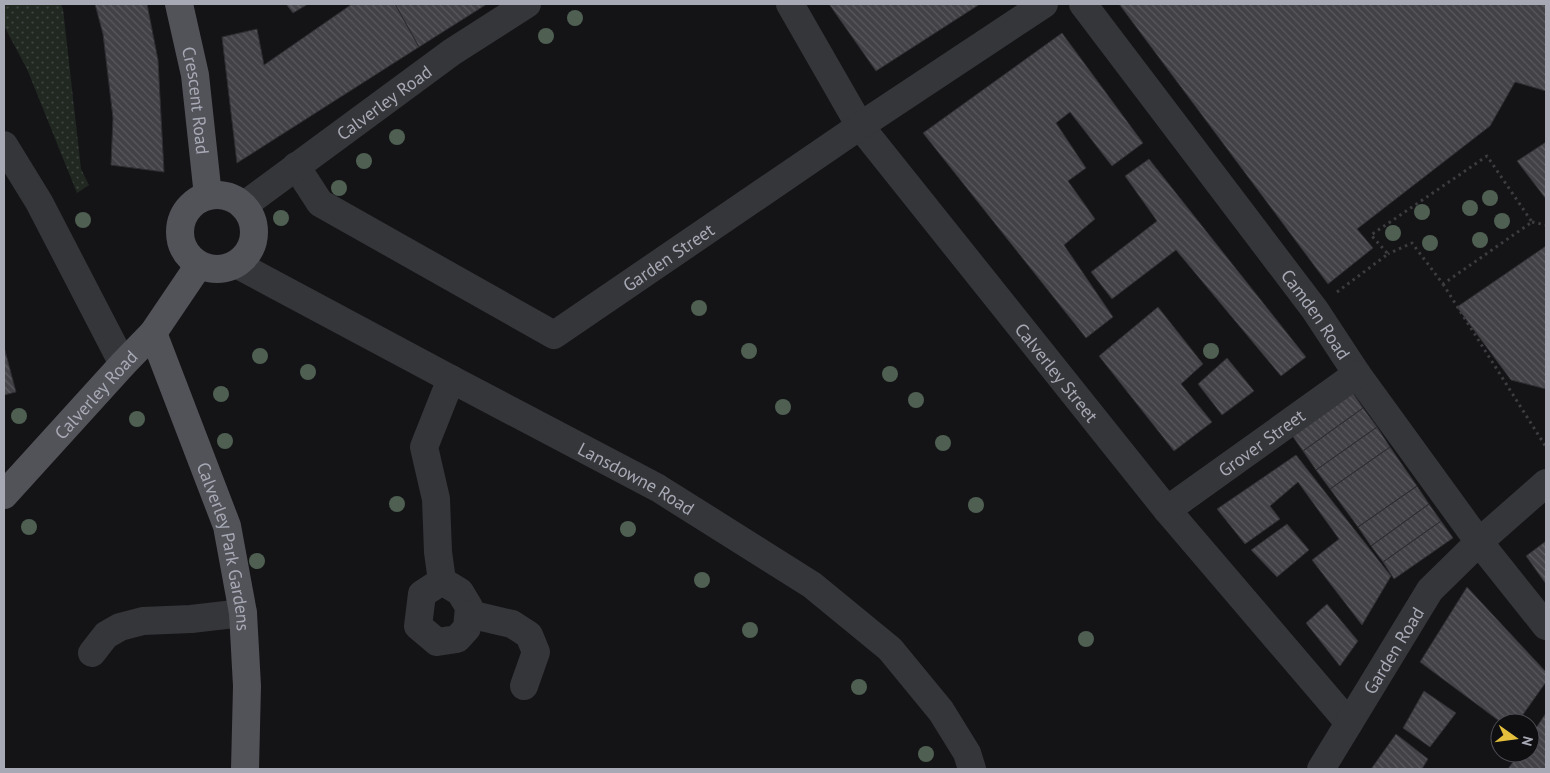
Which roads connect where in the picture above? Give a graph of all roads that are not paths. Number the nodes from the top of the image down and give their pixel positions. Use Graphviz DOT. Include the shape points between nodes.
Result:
graph roads {
  1 [pos="179,4"];
  2 [pos="527,4"];
  3 [pos="790,4"];
  4 [pos="1044,4"];
  5 [pos="1083,4"];
  6 [pos="860,126"];
  7 [pos="4,145"];
  8 [pos="296,166"];
  9 [pos="208,196"];
  10 [pos="243,206"];
  11 [pos="236,264"];
  12 [pos="199,265"];
  13 [pos="153,333"];
  14 [pos="123,364"];
  15 [pos="1357,374"];
  16 [pos="451,379"];
  17 [pos="1546,483"];
  18 [pos="4,495"];
  19 [pos="1166,510"];
  20 [pos="1479,542"];
  21 [pos="442,581"];
  22 [pos="243,613"];
  23 [pos="469,614"];
  24 [pos="1546,626"];
  25 [pos="92,654"];
  26 [pos="524,686"];
  27 [pos="1349,723"];
  28 [pos="245,769"];
  29 [pos="972,769"];
  30 [pos="1322,769"];
  1 -- 9 [label="main road, Crescent Road" via="195,75"];
  2 -- 8 [label="street, Calverley Road" via="452,52"];
  3 -- 6 [label="street, Calverley Street"];
  4 -- 6 [label="street, Garden Street"];
  5 -- 15 [label="street, Camden Road" via="1315,310"];
  6 -- 8 [label="street, Garden Street" via="554,335 320,204"];
  6 -- 19 [label="street, Calverley Street"];
  7 -- 14 [label="street" via="39,202"];
  8 -- 10 [label="street, Calverley Road"];
  9 -- 10 [label="main road" via="221,195"];
  9 -- 12 [label="main road" via="191,206 180,225 184,248"];
  10 -- 11 [label="main road" via="250,215 254,236 245,257"];
  11 -- 12 [label="main road" via="218,269"];
  11 -- 16 [label="street, Lansdowne Road"];
  12 -- 13 [label="main road, Calverley Road"];
  13 -- 14 [label="main road, Calverley Road"];
  13 -- 22 [label="main road, Calverley Park Gardens" via="227,526"];
  14 -- 18 [label="main road, Calverley Road"];
  15 -- 19 [label="street, Grover Street"];
  15 -- 20 [label="street, Camden Road"];
  16 -- 21 [label="street" via="424,447 436,499"];
  16 -- 29 [label="street, Lansdowne Road" via="658,488 812,585 890,649 941,711 967,753"];
  17 -- 20 [label="street, Garden Road"];
  19 -- 27 [label="street, Calverley Street"];
  20 -- 24 [label="street, Camden Road"];
  20 -- 27 [label="street, Garden Road" via="1430,590"];
  21 -- 23 [label="street" via="460,592 470,607"];
  21 -- 23 [label="street" via="422,594 418,626 437,642 457,640 467,628"];
  22 -- 25 [label="street" via="143,621 120,627 106,635"];
  22 -- 28 [label="main road, Calverley Park Gardens" via="247,686"];
  23 -- 26 [label="street" via="512,624 529,635 536,652"];
  27 -- 30 [label="street, Garden Road"];
}
